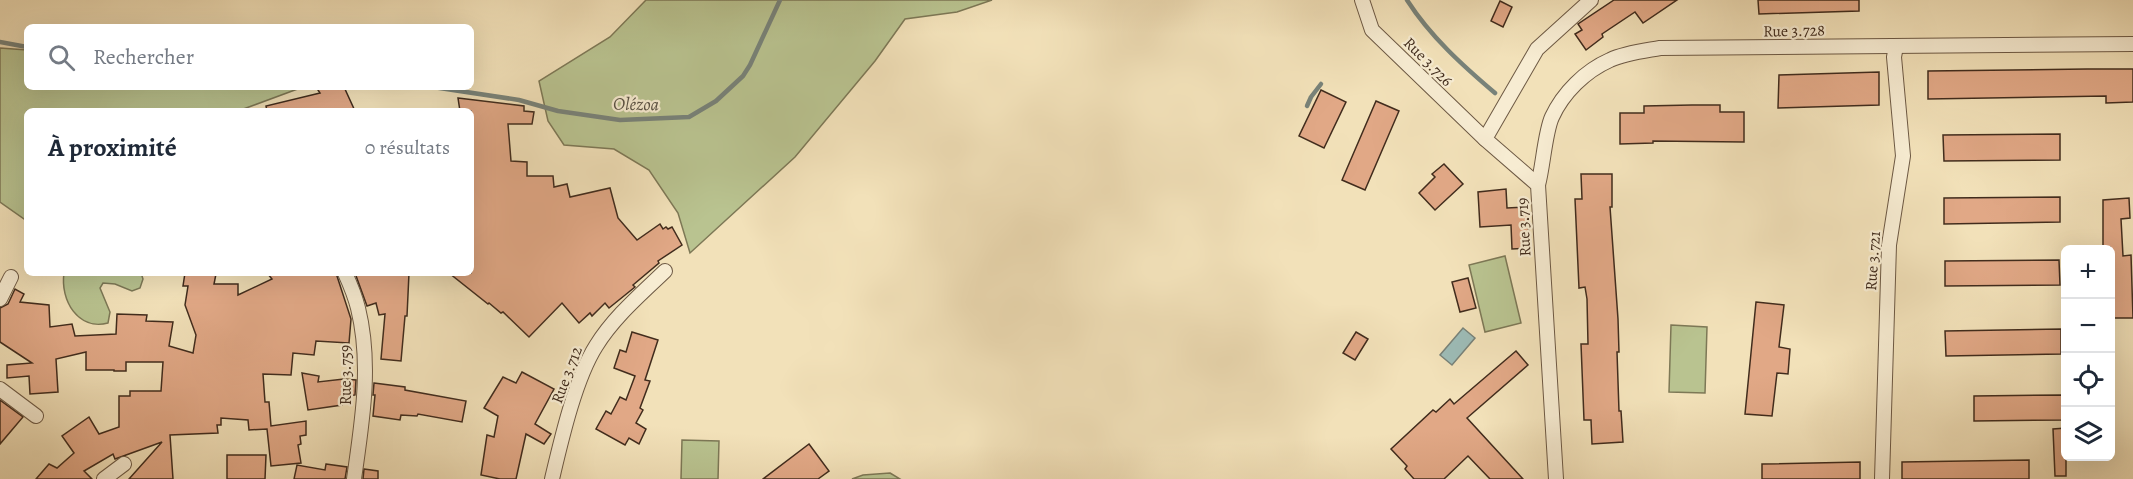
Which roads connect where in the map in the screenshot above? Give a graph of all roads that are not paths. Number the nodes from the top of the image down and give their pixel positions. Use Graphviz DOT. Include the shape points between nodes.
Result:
graph roads {
  1 [pos="1362,0"];
  2 [pos="1591,0"];
  3 [pos="2133,44"];
  4 [pos="1896,46"];
  5 [pos="1485,139"];
  6 [pos="1538,185"];
  7 [pos="665,271"];
  8 [pos="346,276"];
  9 [pos="11,278"];
  10 [pos="0,299"];
  11 [pos="0,389"];
  12 [pos="36,416"];
  13 [pos="124,464"];
  14 [pos="104,479"];
  15 [pos="354,479"];
  16 [pos="552,479"];
  17 [pos="1556,479"];
  18 [pos="1882,479"];
  1 -- 5 [label="street, Rue 3.726" via="1372,30"];
  2 -- 5 [label="street" via="1537,49"];
  3 -- 4 [label="street, Rue 3.728"];
  4 -- 6 [label="street, Rue 3.728" via="1660,48 1610,60 1567,92 1551,119"];
  4 -- 18 [label="street, Rue 3.721" via="1903,156 1889,245"];
  5 -- 6 [label="street, Rue 3.719"];
  6 -- 17 [label="street, Rue 3.719"];
  7 -- 16 [label="street, Rue 3.712" via="619,315 594,348 582,374"];
  8 -- 15 [label="street, Rue 3.759" via="358,307 365,358"];
  9 -- 10 [label="street"];
  11 -- 12 [label="street"];
  13 -- 14 [label="street"];
}
